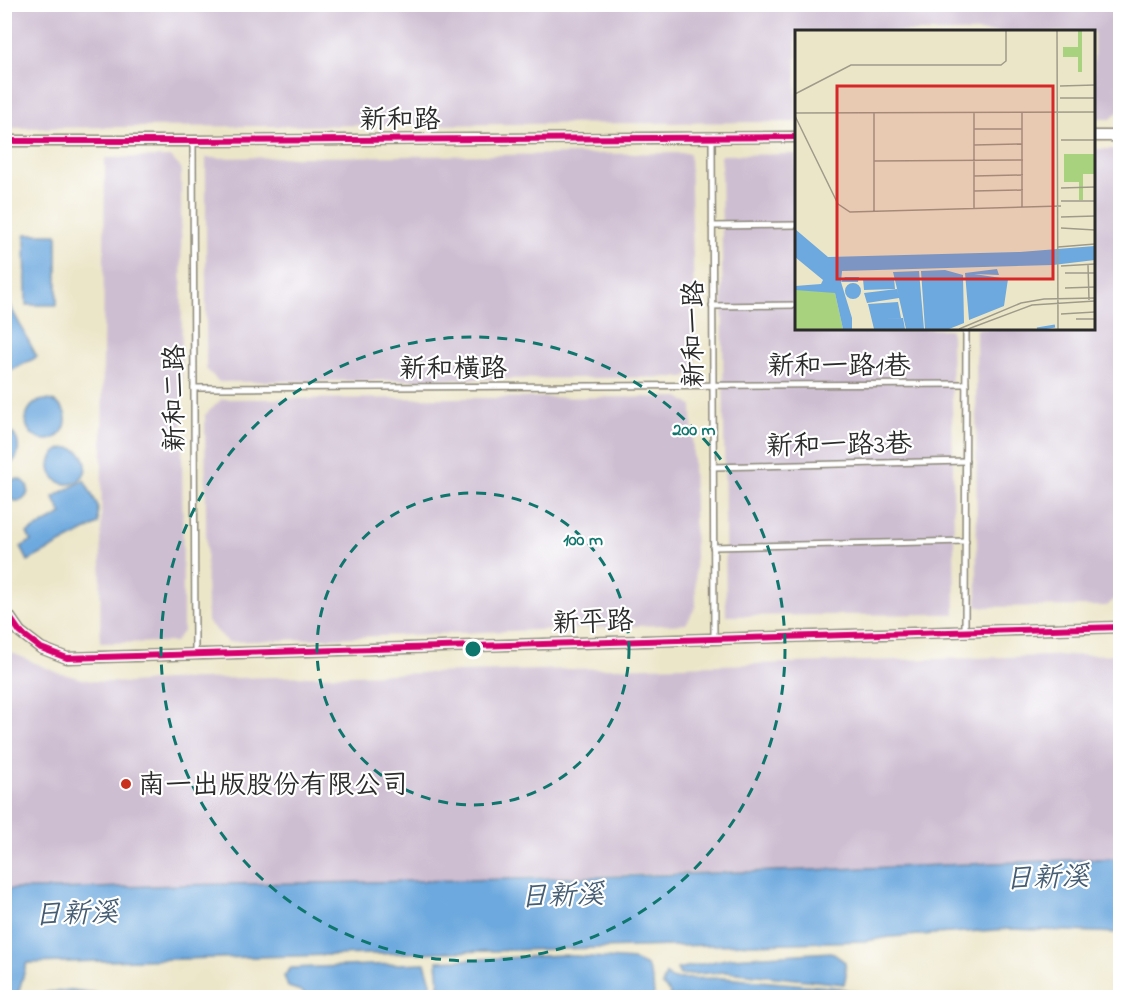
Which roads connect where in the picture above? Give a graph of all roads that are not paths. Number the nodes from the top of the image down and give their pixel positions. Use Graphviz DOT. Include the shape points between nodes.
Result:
graph roads {
  1 [pos="1095,136"];
  2 [pos="1120,136"];
  3 [pos="795,137"];
  4 [pos="712,138"];
  5 [pos="4,141"];
  6 [pos="193,141"];
  7 [pos="795,225"];
  8 [pos="712,226"];
  9 [pos="795,305"];
  10 [pos="712,306"];
  11 [pos="966,330"];
  12 [pos="966,384"];
  13 [pos="712,386"];
  14 [pos="194,388"];
  15 [pos="966,461"];
  16 [pos="713,467"];
  17 [pos="966,542"];
  18 [pos="713,547"];
  19 [pos="4,609"];
  20 [pos="1120,627"];
  21 [pos="965,632"];
  22 [pos="714,638"];
  23 [pos="195,655"];
  1 -- 2 [label="street"];
  3 -- 4 [label="street, 新和路"];
  4 -- 6 [label="street, 新和路"];
  4 -- 8 [label="lane, 新和一路"];
  5 -- 6 [label="street, 新和路"];
  6 -- 14 [label="lane, 新和二路"];
  7 -- 8 [label="lane"];
  8 -- 10 [label="lane, 新和一路"];
  9 -- 10 [label="lane"];
  10 -- 13 [label="lane, 新和一路"];
  11 -- 12 [label="lane"];
  12 -- 13 [label="lane, 新和一路1巷"];
  12 -- 15 [label="lane"];
  13 -- 14 [label="lane, 新和橫路"];
  13 -- 16 [label="lane, 新和一路"];
  14 -- 23 [label="lane, 新和二路"];
  15 -- 16 [label="lane, 新和一路3巷"];
  15 -- 17 [label="lane"];
  16 -- 18 [label="lane, 新和一路"];
  17 -- 18 [label="lane"];
  17 -- 21 [label="lane"];
  18 -- 22 [label="lane, 新和一路"];
  19 -- 23 [label="street, 新平路" via="20,632 41,648 67,658"];
  20 -- 21 [label="street, 新平路"];
  21 -- 22 [label="street, 新平路"];
  22 -- 23 [label="street, 新平路"];
}
